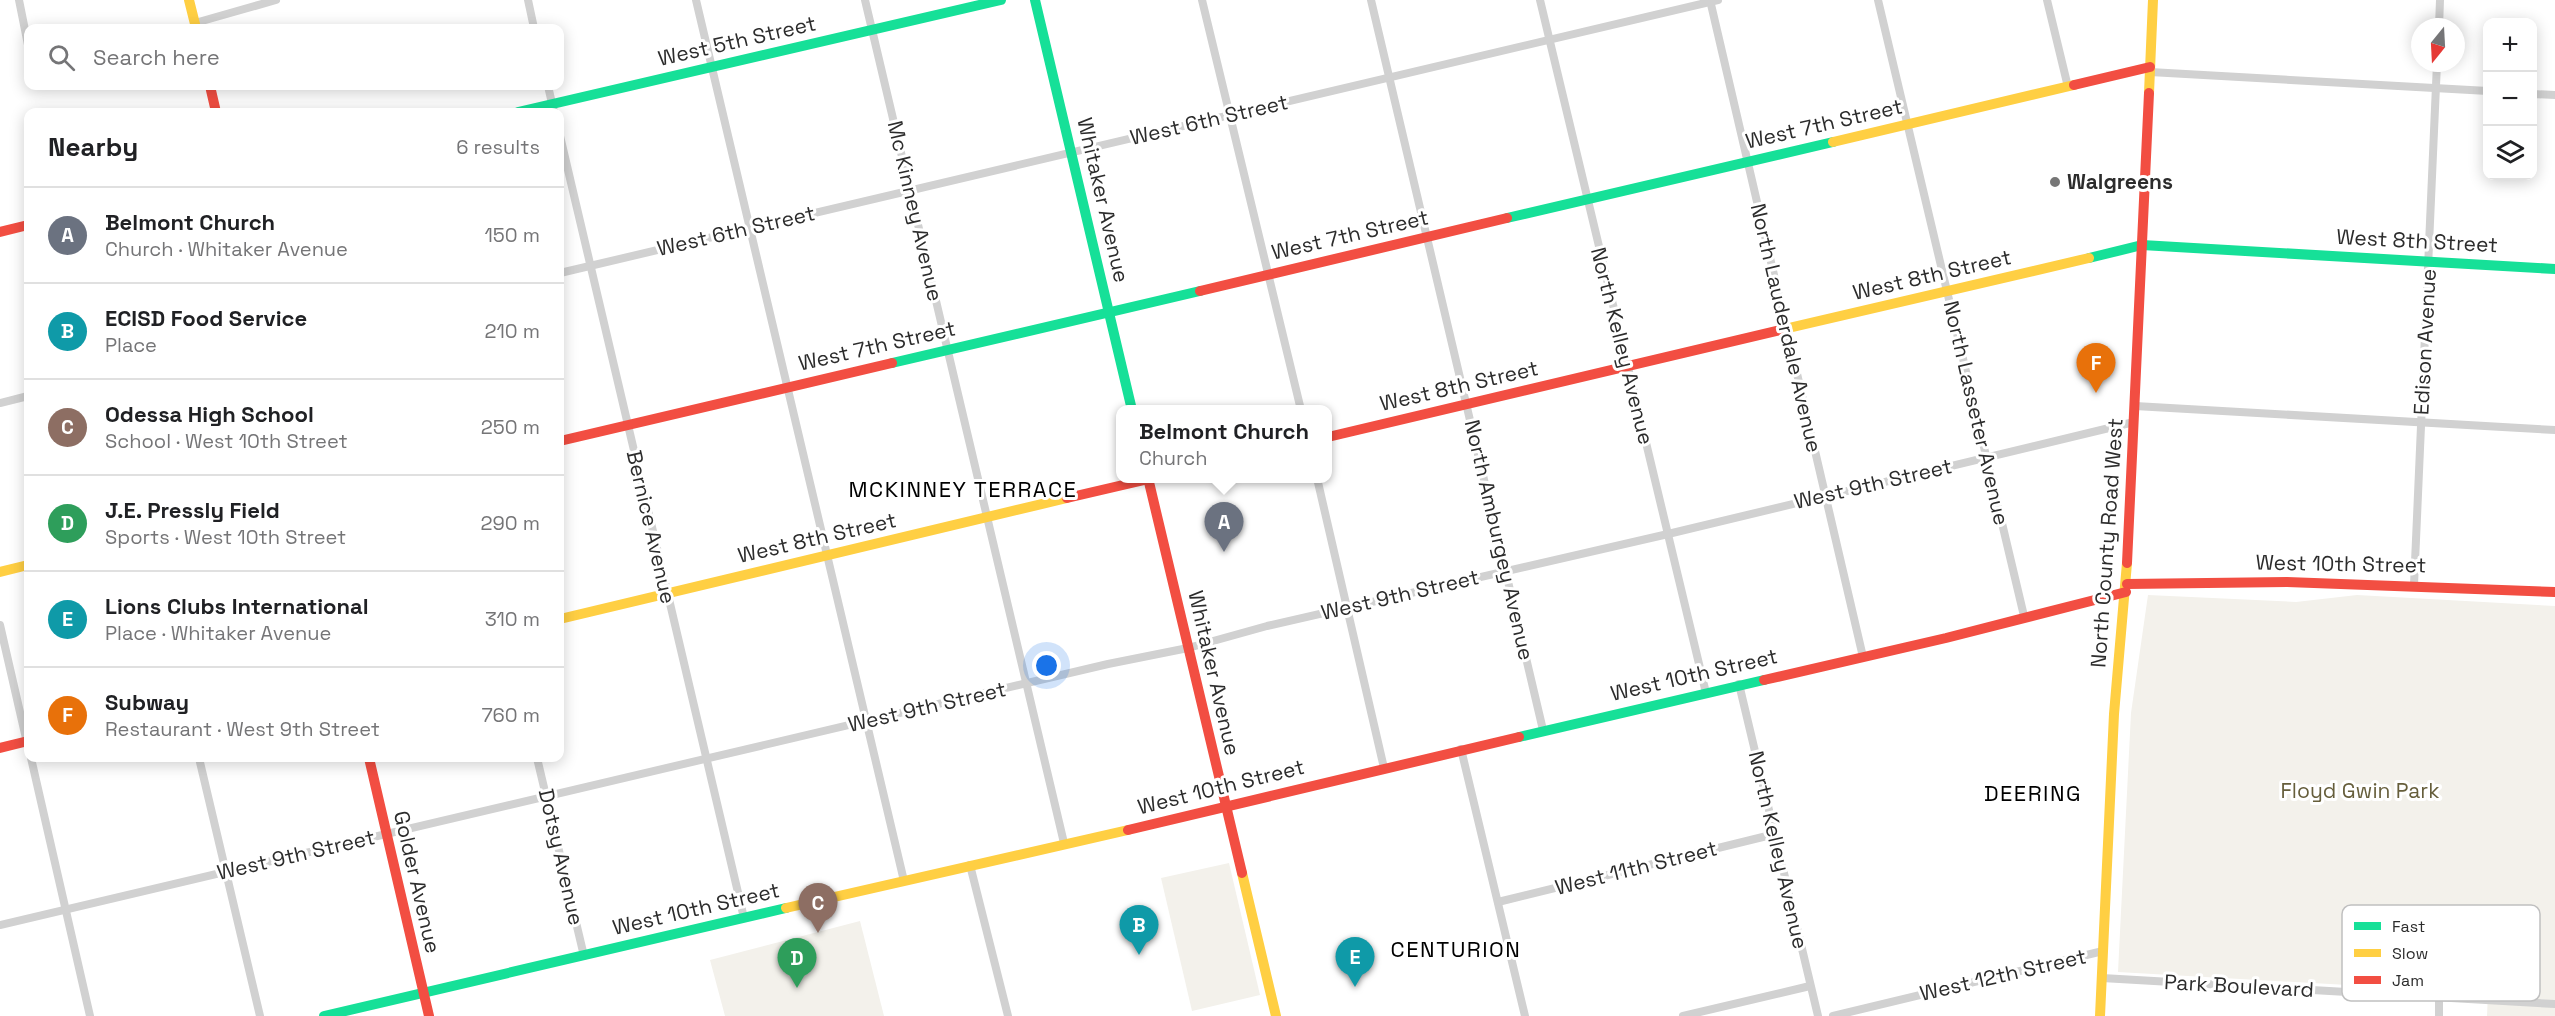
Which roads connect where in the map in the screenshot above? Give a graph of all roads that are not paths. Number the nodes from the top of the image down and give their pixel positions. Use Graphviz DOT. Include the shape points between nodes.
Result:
graph roads {
  1 [pos="19,0"];
  2 [pos="189,0"];
  3 [pos="276,0"];
  4 [pos="528,0"];
  5 [pos="696,0"];
  6 [pos="866,0"];
  7 [pos="1000,0"];
  8 [pos="1035,0"];
  9 [pos="1202,0"];
  10 [pos="1371,0"];
  11 [pos="1540,0"];
  12 [pos="1878,0"];
  13 [pos="2048,0"];
  14 [pos="2153,0"];
  15 [pos="2440,0"];
  16 [pos="1712,1"];
  17 [pos="2439,18"];
  18 [pos="195,24"];
  19 [pos="201,24"];
  20 [pos="533,24"];
  21 [pos="24,25"];
  22 [pos="872,29"];
  23 [pos="1549,40"];
  24 [pos="712,67"];
  25 [pos="2150,69"];
  26 [pos="2437,72"];
  27 [pos="1389,77"];
  28 [pos="2068,87"];
  29 [pos="2436,88"];
  30 [pos="211,90"];
  31 [pos="549,90"];
  32 [pos="2483,91"];
  33 [pos="2537,94"];
  34 [pos="2555,95"];
  35 [pos="215,108"];
  36 [pos="553,108"];
  37 [pos="557,108"];
  38 [pos="1230,115"];
  39 [pos="1908,124"];
  40 [pos="564,153"];
  41 [pos="1072,154"];
  42 [pos="1748,162"];
  43 [pos="910,190"];
  44 [pos="1587,200"];
  45 [pos="24,226"];
  46 [pos="750,228"];
  47 [pos="0,232"];
  48 [pos="1427,237"];
  49 [pos="2142,246"];
  50 [pos="2429,261"];
  51 [pos="590,266"];
  52 [pos="2555,269"];
  53 [pos="564,272"];
  54 [pos="1267,275"];
  55 [pos="1948,291"];
  56 [pos="1109,313"];
  57 [pos="1786,328"];
  58 [pos="948,350"];
  59 [pos="1627,366"];
  60 [pos="788,387"];
  61 [pos="24,397"];
  62 [pos="0,403"];
  63 [pos="1468,404"];
  64 [pos="1131,405"];
  65 [pos="1299,405"];
  66 [pos="2135,406"];
  67 [pos="2134,422"];
  68 [pos="2421,422"];
  69 [pos="627,425"];
  70 [pos="2555,430"];
  71 [pos="1332,436"];
  72 [pos="564,440"];
  73 [pos="1987,457"];
  74 [pos="1133,483"];
  75 [pos="1151,483"];
  76 [pos="1318,483"];
  77 [pos="1825,496"];
  78 [pos="988,518"];
  79 [pos="1668,534"];
  80 [pos="826,556"];
  81 [pos="24,566"];
  82 [pos="1505,570"];
  83 [pos="0,572"];
  84 [pos="2414,585"];
  85 [pos="2127,588"];
  86 [pos="2555,592"];
  87 [pos="667,593"];
  88 [pos="1346,608"];
  89 [pos="2024,616"];
  90 [pos="564,618"];
  91 [pos="0,625"];
  92 [pos="1188,648"];
  93 [pos="1863,657"];
  94 [pos="1027,683"];
  95 [pos="1739,684"];
  96 [pos="1706,693"];
  97 [pos="866,721"];
  98 [pos="24,726"];
  99 [pos="1543,730"];
  100 [pos="24,744"];
  101 [pos="0,748"];
  102 [pos="1461,749"];
  103 [pos="706,759"];
  104 [pos="32,762"];
  105 [pos="200,762"];
  106 [pos="370,762"];
  107 [pos="538,762"];
  108 [pos="1384,768"];
  109 [pos="546,796"];
  110 [pos="1226,808"];
  111 [pos="386,834"];
  112 [pos="1775,834"];
  113 [pos="1064,843"];
  114 [pos="970,866"];
  115 [pos="226,872"];
  116 [pos="904,881"];
  117 [pos="1497,902"];
  118 [pos="65,910"];
  119 [pos="744,918"];
  120 [pos="0,925"];
  121 [pos="2103,951"];
  122 [pos="584,956"];
  123 [pos="2102,978"];
  124 [pos="1810,986"];
  125 [pos="423,993"];
  126 [pos="2342,993"];
  127 [pos="2485,1001"];
  128 [pos="2555,1004"];
  129 [pos="90,1016"];
  130 [pos="260,1016"];
  131 [pos="324,1016"];
  132 [pos="429,1016"];
  133 [pos="1008,1016"];
  134 [pos="1276,1016"];
  135 [pos="1525,1016"];
  136 [pos="1683,1016"];
  137 [pos="1818,1016"];
  138 [pos="1833,1016"];
  139 [pos="2100,1016"];
  1 -- 21 [label="street"];
  2 -- 18 [label="street"];
  3 -- 19 [label="street"];
  4 -- 20 [label="street"];
  5 -- 24 [label="street"];
  6 -- 22 [label="street, Mc Kinney Avenue"];
  7 -- 22 [label="street, West 5th Street"];
  8 -- 41 [label="street, Whitaker Avenue"];
  9 -- 38 [label="street"];
  10 -- 27 [label="street, North Amburgey Avenue"];
  11 -- 23 [label="street, North Kelley Avenue"];
  12 -- 39 [label="street, North Lasseter Avenue"];
  13 -- 28 [label="street"];
  14 -- 25 [label="street, North County Road West"];
  15 -- 17 [label="street"];
  16 -- 23 [label="street, West 6th Street"];
  16 -- 42 [label="street, North Lauderdale Avenue"];
  22 -- 24 [label="street, West 5th Street"];
  22 -- 43 [label="street, Mc Kinney Avenue"];
  23 -- 27 [label="street, West 6th Street"];
  23 -- 44 [label="street, North Kelley Avenue"];
  24 -- 37 [label="street, West 5th Street"];
  24 -- 46 [label="street"];
  25 -- 28 [label="street, West 7th Street"];
  25 -- 29 [label="street, West 7th Street"];
  25 -- 49 [label="street, North County Road West"];
  26 -- 29 [label="street, Edison Avenue"];
  27 -- 38 [label="street, West 6th Street"];
  27 -- 48 [label="street, North Amburgey Avenue"];
  28 -- 39 [label="street, West 7th Street"];
  29 -- 32 [label="street, West 7th Street"];
  29 -- 50 [label="street, Edison Avenue"];
  30 -- 35 [label="street"];
  31 -- 36 [label="street"];
  33 -- 34 [label="street"];
  38 -- 41 [label="street, West 6th Street"];
  38 -- 54 [label="street"];
  39 -- 42 [label="street, West 7th Street"];
  39 -- 55 [label="street, North Lasseter Avenue"];
  40 -- 51 [label="street, Bernice Avenue"];
  41 -- 43 [label="street, West 6th Street"];
  41 -- 56 [label="street, Whitaker Avenue"];
  42 -- 44 [label="street, West 7th Street"];
  42 -- 57 [label="street, North Lauderdale Avenue"];
  43 -- 46 [label="street, West 6th Street"];
  43 -- 58 [label="street, Mc Kinney Avenue"];
  44 -- 48 [label="street, West 7th Street"];
  44 -- 59 [label="street, North Kelley Avenue"];
  45 -- 47 [label="street"];
  46 -- 51 [label="street, West 6th Street"];
  46 -- 60 [label="street"];
  48 -- 54 [label="street, West 7th Street"];
  48 -- 63 [label="street, North Amburgey Avenue"];
  49 -- 50 [label="street, West 8th Street"];
  49 -- 55 [label="street, West 8th Street"];
  49 -- 66 [label="street, North County Road West"];
  50 -- 52 [label="street, West 8th Street"];
  50 -- 68 [label="street, Edison Avenue"];
  51 -- 53 [label="street, West 6th Street"];
  51 -- 69 [label="street, Bernice Avenue"];
  54 -- 56 [label="street, West 7th Street"];
  54 -- 65 [label="street"];
  55 -- 57 [label="street, West 8th Street"];
  55 -- 73 [label="street, North Lasseter Avenue"];
  56 -- 58 [label="street, West 7th Street"];
  56 -- 64 [label="street, Whitaker Avenue"];
  57 -- 59 [label="street, West 8th Street"];
  57 -- 77 [label="street, North Lauderdale Avenue"];
  58 -- 60 [label="street, West 7th Street"];
  58 -- 78 [label="street, Mc Kinney Avenue"];
  59 -- 63 [label="street, West 8th Street"];
  59 -- 79 [label="street, North Kelley Avenue"];
  60 -- 69 [label="street, West 7th Street"];
  60 -- 80 [label="street"];
  61 -- 62 [label="street"];
  63 -- 71 [label="street, West 8th Street"];
  63 -- 82 [label="street, North Amburgey Avenue"];
  66 -- 67 [label="street, North County Road West"];
  66 -- 68 [label="street"];
  67 -- 73 [label="street, West 9th Street"];
  67 -- 85 [label="street, North County Road West"];
  68 -- 70 [label="street"];
  68 -- 84 [label="street, Edison Avenue"];
  69 -- 72 [label="street, West 7th Street"];
  69 -- 87 [label="street, Bernice Avenue"];
  73 -- 77 [label="street, West 9th Street"];
  73 -- 89 [label="street, North Lasseter Avenue"];
  74 -- 78 [label="street, West 8th Street"];
  75 -- 92 [label="street, Whitaker Avenue"];
  76 -- 88 [label="street"];
  77 -- 79 [label="street, West 9th Street"];
  77 -- 93 [label="street, North Lauderdale Avenue"];
  78 -- 80 [label="street, West 8th Street"];
  78 -- 94 [label="street, Mc Kinney Avenue"];
  79 -- 82 [label="street, West 9th Street"];
  79 -- 96 [label="street, North Kelley Avenue"];
  80 -- 87 [label="street, West 8th Street"];
  80 -- 97 [label="street"];
  81 -- 83 [label="street"];
  82 -- 88 [label="street, West 9th Street"];
  82 -- 99 [label="street, North Amburgey Avenue"];
  84 -- 85 [label="street, West 10th Street" via="2190,580"];
  84 -- 86 [label="street, West 10th Street"];
  85 -- 89 [label="street, West 10th Street"];
  85 -- 121 [label="street, North County Road West" via="2114,714"];
  87 -- 90 [label="street, West 8th Street"];
  87 -- 103 [label="street, Bernice Avenue"];
  88 -- 92 [label="street, West 9th Street"];
  88 -- 108 [label="street"];
  89 -- 93 [label="street, West 10th Street"];
  91 -- 98 [label="street"];
  92 -- 94 [label="street, West 9th Street"];
  92 -- 110 [label="street, Whitaker Avenue"];
  93 -- 95 [label="street, West 10th Street"];
  94 -- 97 [label="street, West 9th Street"];
  94 -- 113 [label="street, Mc Kinney Avenue"];
  95 -- 96 [label="street, West 10th Street"];
  95 -- 112 [label="street, North Kelley Avenue"];
  96 -- 99 [label="street, West 10th Street"];
  97 -- 103 [label="street, West 9th Street"];
  97 -- 116 [label="street"];
  99 -- 102 [label="street, West 10th Street"];
  100 -- 101 [label="street"];
  102 -- 108 [label="street, West 10th Street"];
  102 -- 117 [label="street"];
  103 -- 109 [label="street, West 9th Street"];
  103 -- 119 [label="street, Bernice Avenue"];
  104 -- 118 [label="street"];
  105 -- 115 [label="street"];
  106 -- 111 [label="street, Golder Avenue"];
  107 -- 109 [label="street, Dotsy Avenue"];
  108 -- 110 [label="street, West 10th Street"];
  109 -- 111 [label="street, West 9th Street"];
  109 -- 122 [label="street, Dotsy Avenue"];
  110 -- 113 [label="street, West 10th Street"];
  110 -- 134 [label="street, Whitaker Avenue"];
  111 -- 115 [label="street, West 9th Street"];
  111 -- 125 [label="street, Golder Avenue"];
  112 -- 117 [label="street, West 11th Street"];
  112 -- 124 [label="street, North Kelley Avenue"];
  113 -- 114 [label="street, West 10th Street"];
  114 -- 116 [label="street, West 10th Street"];
  114 -- 133 [label="street"];
  115 -- 118 [label="street, West 9th Street"];
  115 -- 130 [label="street"];
  116 -- 119 [label="street, West 10th Street"];
  117 -- 135 [label="street"];
  118 -- 120 [label="street, West 9th Street"];
  118 -- 129 [label="street"];
  119 -- 122 [label="street, West 10th Street"];
  121 -- 123 [label="street, North County Road West"];
  121 -- 138 [label="street, West 12th Street"];
  122 -- 125 [label="street, West 10th Street"];
  123 -- 126 [label="street, Park Boulevard"];
  123 -- 139 [label="street, North County Road West"];
  124 -- 136 [label="street"];
  124 -- 137 [label="street, North Kelley Avenue"];
  125 -- 131 [label="street, West 10th Street"];
  125 -- 132 [label="street, Golder Avenue"];
  127 -- 128 [label="street, Park Boulevard"];
}
